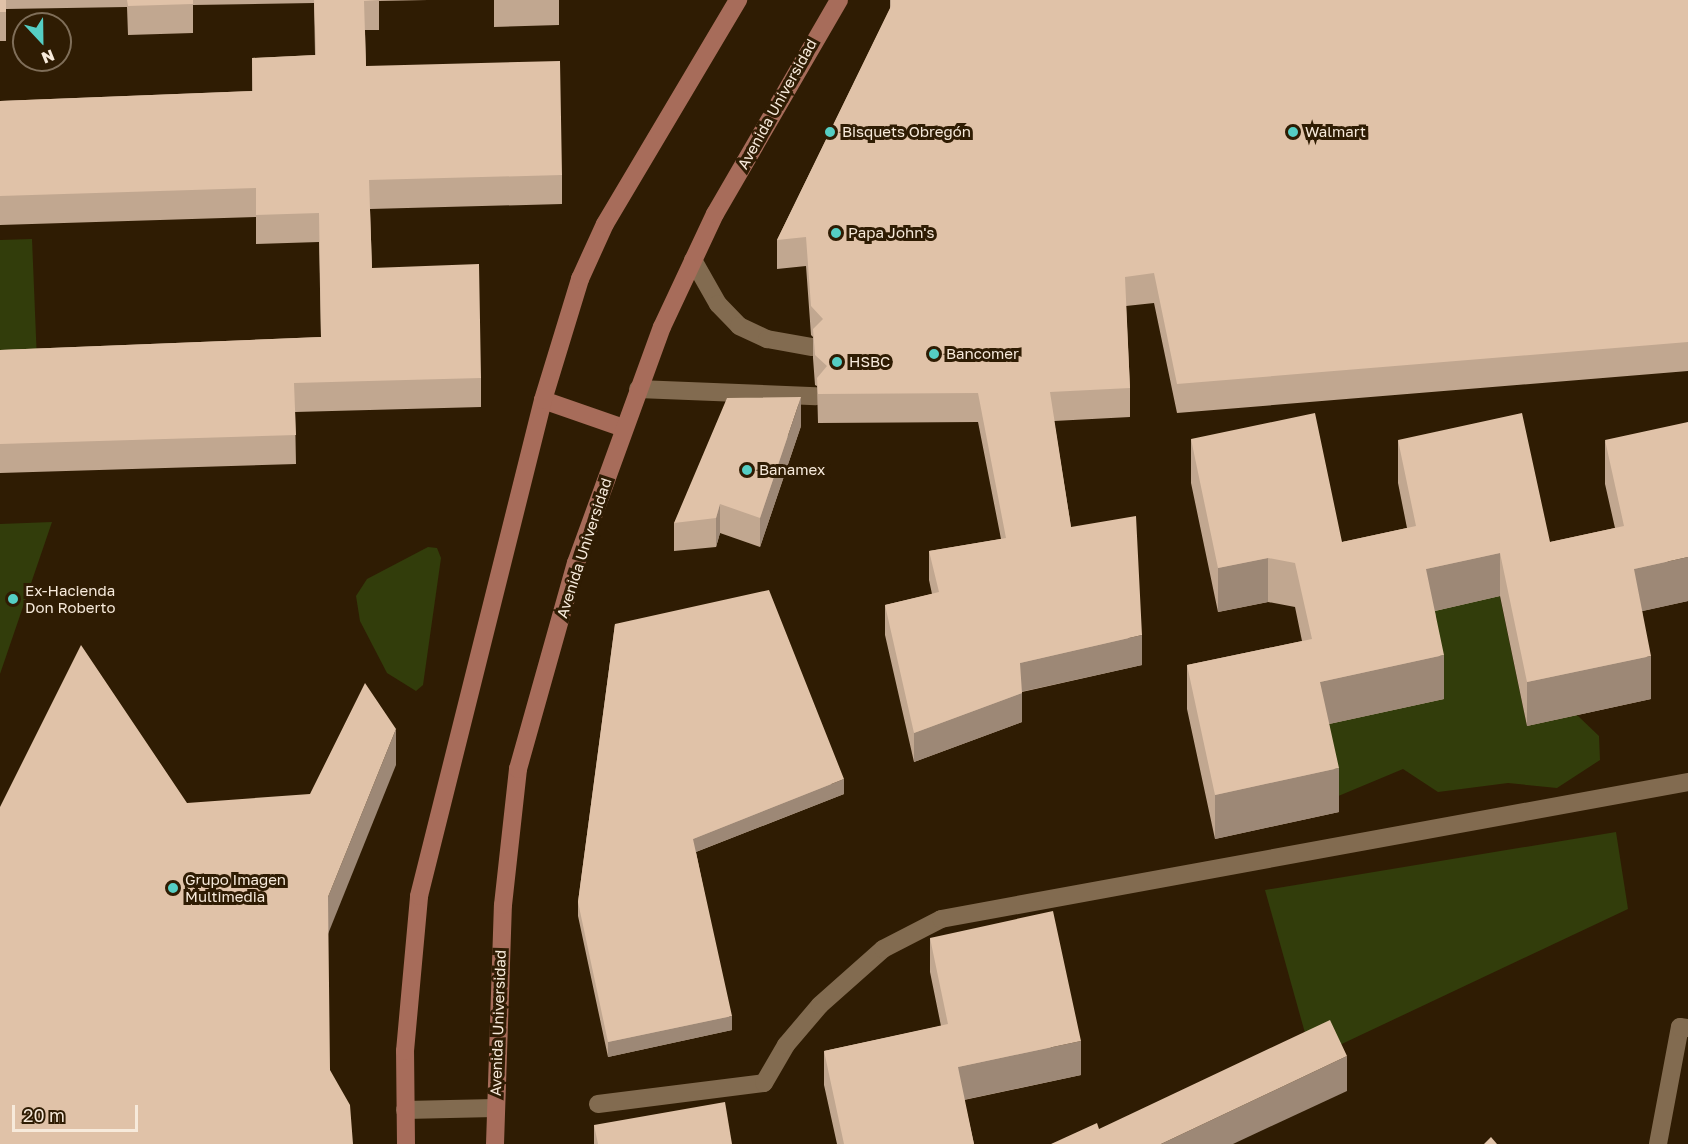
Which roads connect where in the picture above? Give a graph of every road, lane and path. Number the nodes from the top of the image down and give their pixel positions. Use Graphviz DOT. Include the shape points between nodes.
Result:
graph roads {
  1 [pos="738,0"];
  2 [pos="839,0"];
  3 [pos="693,260"];
  4 [pos="812,347"];
  5 [pos="638,389"];
  6 [pos="816,396"];
  7 [pos="543,400"];
  8 [pos="624,428"];
  9 [pos="1688,782"];
  10 [pos="1688,1028"];
  11 [pos="598,1104"];
  12 [pos="495,1108"];
  13 [pos="405,1110"];
  14 [pos="406,1144"];
  15 [pos="495,1144"];
  16 [pos="1658,1144"];
  1 -- 7 [label="main road" via="605,224 580,279"];
  2 -- 3 [label="main road, Avenida Universidad" via="807,48"];
  3 -- 4 [label="lane" via="717,304 739,326 767,339"];
  3 -- 5 [label="main road, Avenida Universidad"];
  5 -- 6 [label="lane"];
  5 -- 8 [label="main road, Avenida Universidad"];
  7 -- 8 [label="main road"];
  7 -- 13 [label="main road" via="419,896"];
  8 -- 12 [label="main road, Avenida Universidad" via="576,563 518,769 503,905"];
  9 -- 11 [label="lane" via="941,919 882,949 820,1005 786,1045 764,1083"];
  10 -- 16 [label="lane" via="1680,1027"];
  12 -- 13 [label="lane"];
  12 -- 15 [label="main road, Avenida Universidad"];
  13 -- 14 [label="main road"];
}
